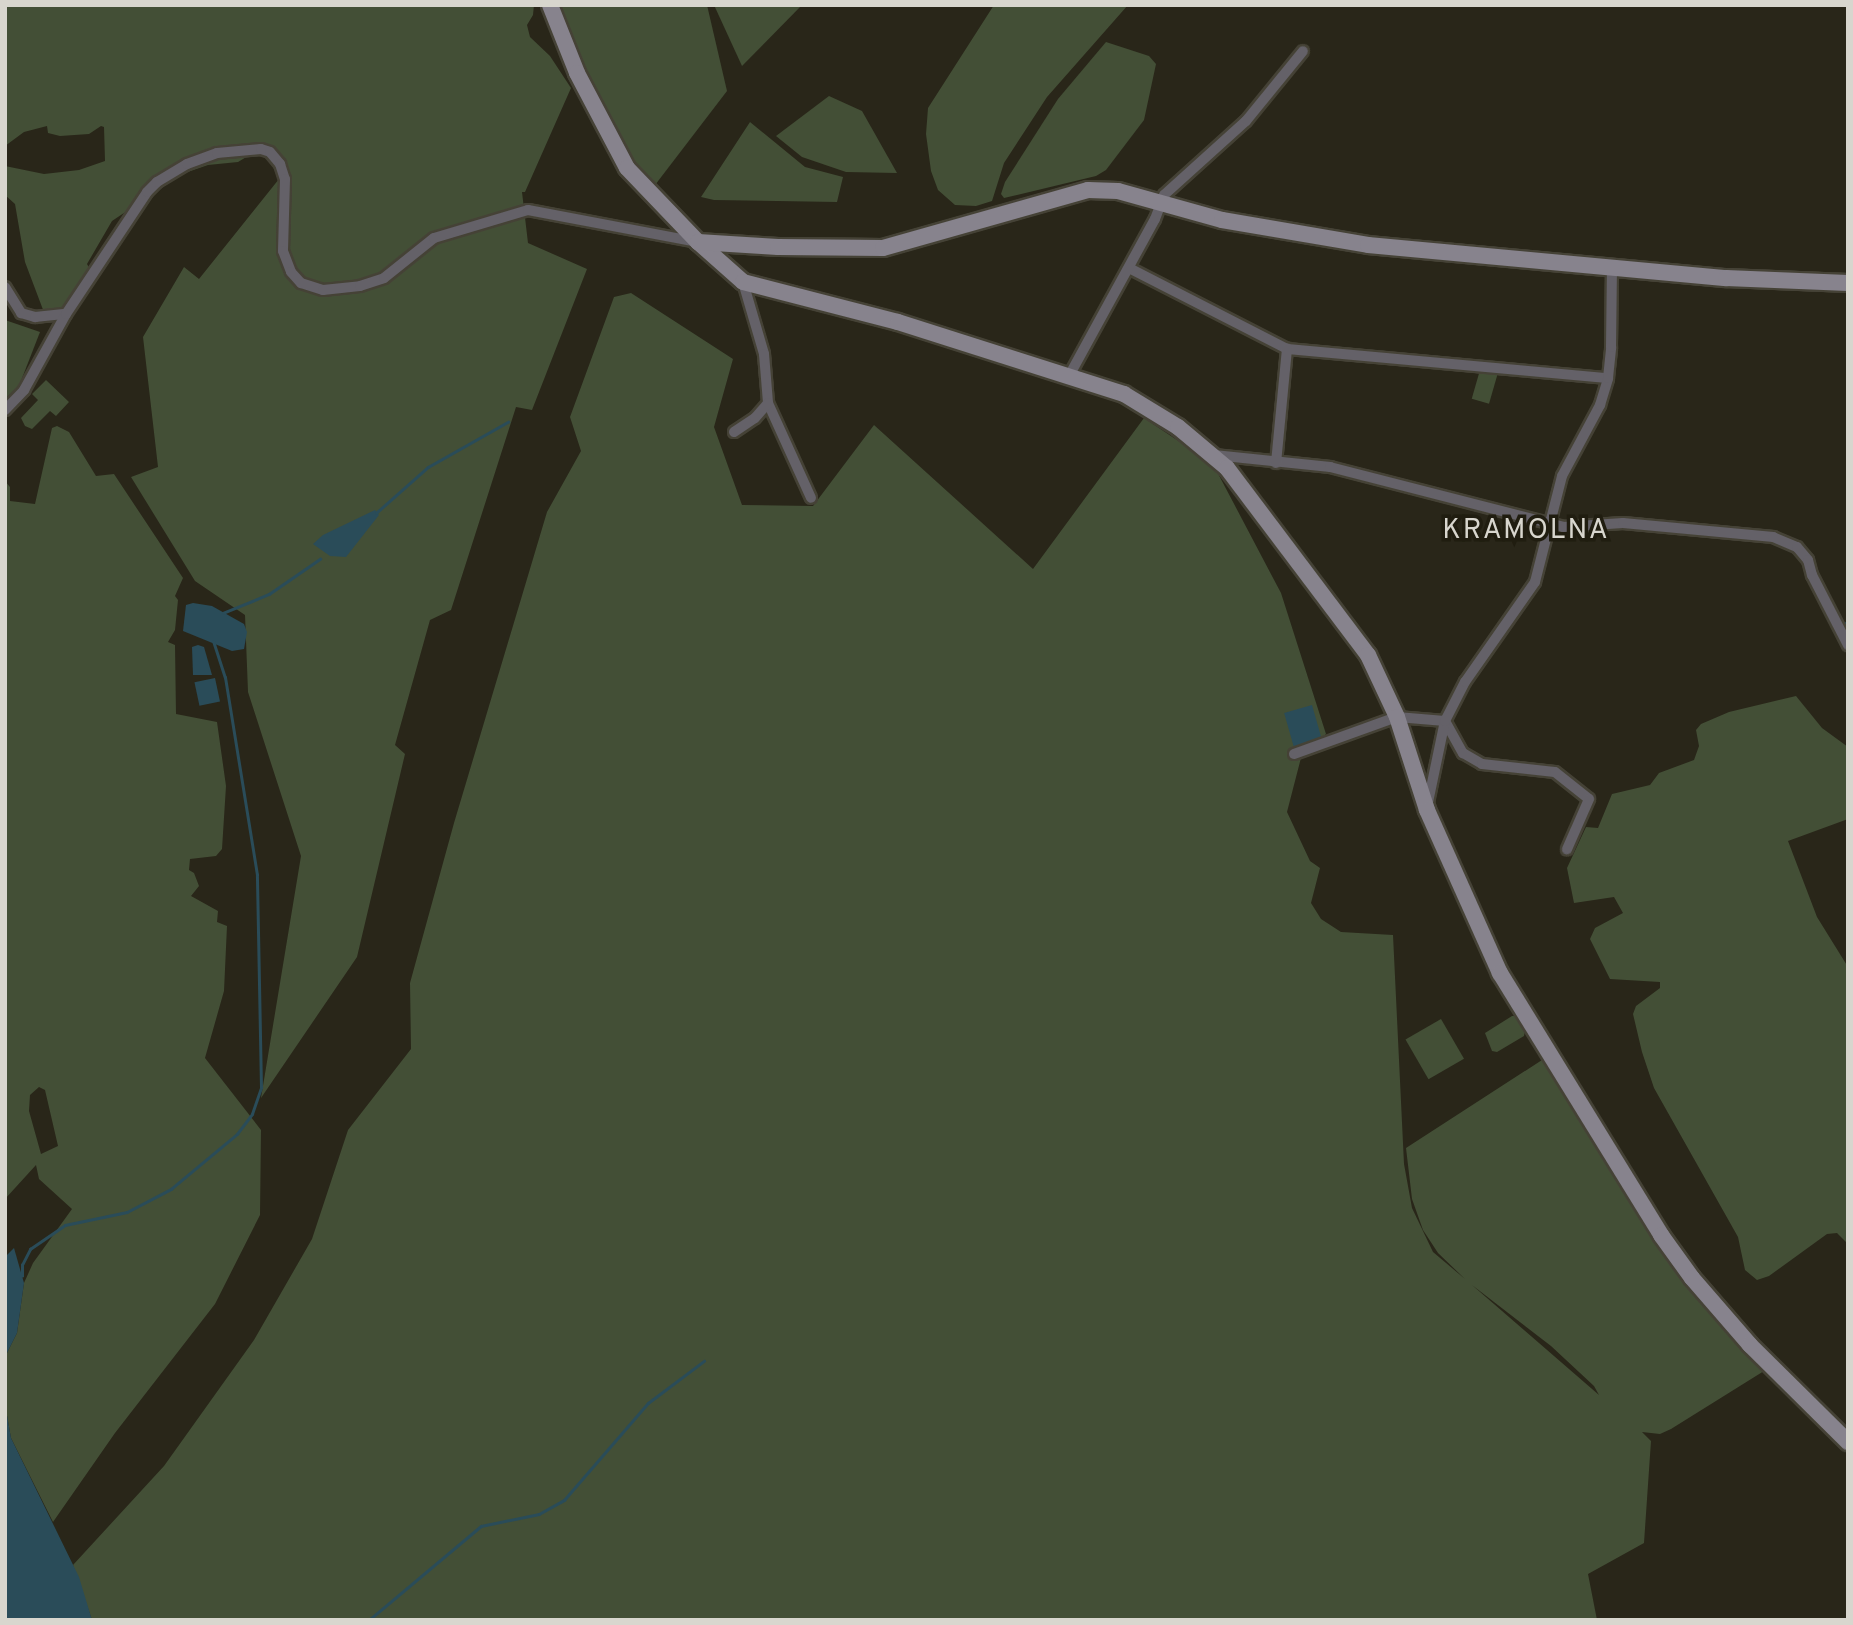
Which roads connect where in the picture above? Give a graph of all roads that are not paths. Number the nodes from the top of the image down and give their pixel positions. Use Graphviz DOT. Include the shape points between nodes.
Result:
graph roads {
  1 [pos="550,5"];
  2 [pos="1303,51"];
  3 [pos="1162,202"];
  4 [pos="698,243"];
  5 [pos="1612,266"];
  6 [pos="1129,268"];
  7 [pos="743,282"];
  8 [pos="1848,283"];
  9 [pos="5,287"];
  10 [pos="66,314"];
  11 [pos="1287,349"];
  12 [pos="1069,376"];
  13 [pos="1608,378"];
  14 [pos="768,402"];
  15 [pos="5,410"];
  16 [pos="734,432"];
  17 [pos="1214,455"];
  18 [pos="1276,463"];
  19 [pos="811,498"];
  20 [pos="1551,525"];
  21 [pos="1848,645"];
  22 [pos="1397,717"];
  23 [pos="1445,721"];
  24 [pos="1294,754"];
  25 [pos="1427,810"];
  26 [pos="1567,849"];
  27 [pos="1848,1442"];
  1 -- 4 [label="street" via="577,73 627,169"];
  2 -- 3 [label="street" via="1246,121 1171,188"];
  3 -- 4 [label="street" via="1118,191 1088,190 883,247"];
  3 -- 5 [label="street" via="1222,220 1368,245"];
  3 -- 6 [label="street"];
  4 -- 7 [label="street"];
  4 -- 10 [label="street" via="528,210 434,238 384,278 323,290 301,283 283,251 285,179 280,164 270,152 236,149 187,164 157,182"];
  5 -- 8 [label="street" via="1726,278"];
  5 -- 13 [label="street"];
  6 -- 11 [label="street"];
  6 -- 12 [label="street"];
  7 -- 12 [label="street" via="898,322"];
  7 -- 14 [label="street" via="764,354"];
  9 -- 10 [label="street" via="22,313 35,317"];
  10 -- 15 [label="street" via="24,390"];
  11 -- 13 [label="street"];
  11 -- 18 [label="street"];
  12 -- 17 [label="street" via="1124,394"];
  13 -- 20 [label="street" via="1600,405 1562,476"];
  14 -- 16 [label="street"];
  14 -- 19 [label="street"];
  17 -- 18 [label="street"];
  17 -- 22 [label="street" via="1368,655"];
  18 -- 20 [label="street" via="1330,467"];
  20 -- 21 [label="street" via="1623,523 1773,537 1797,547 1808,560"];
  20 -- 23 [label="street" via="1535,582 1465,682"];
  22 -- 23 [label="street"];
  22 -- 24 [label="street"];
  22 -- 25 [label="street"];
  23 -- 25 [label="street"];
  23 -- 26 [label="street" via="1463,753 1482,764 1555,772 1590,799"];
  25 -- 27 [label="street" via="1500,973 1661,1235 1750,1345"];
}
